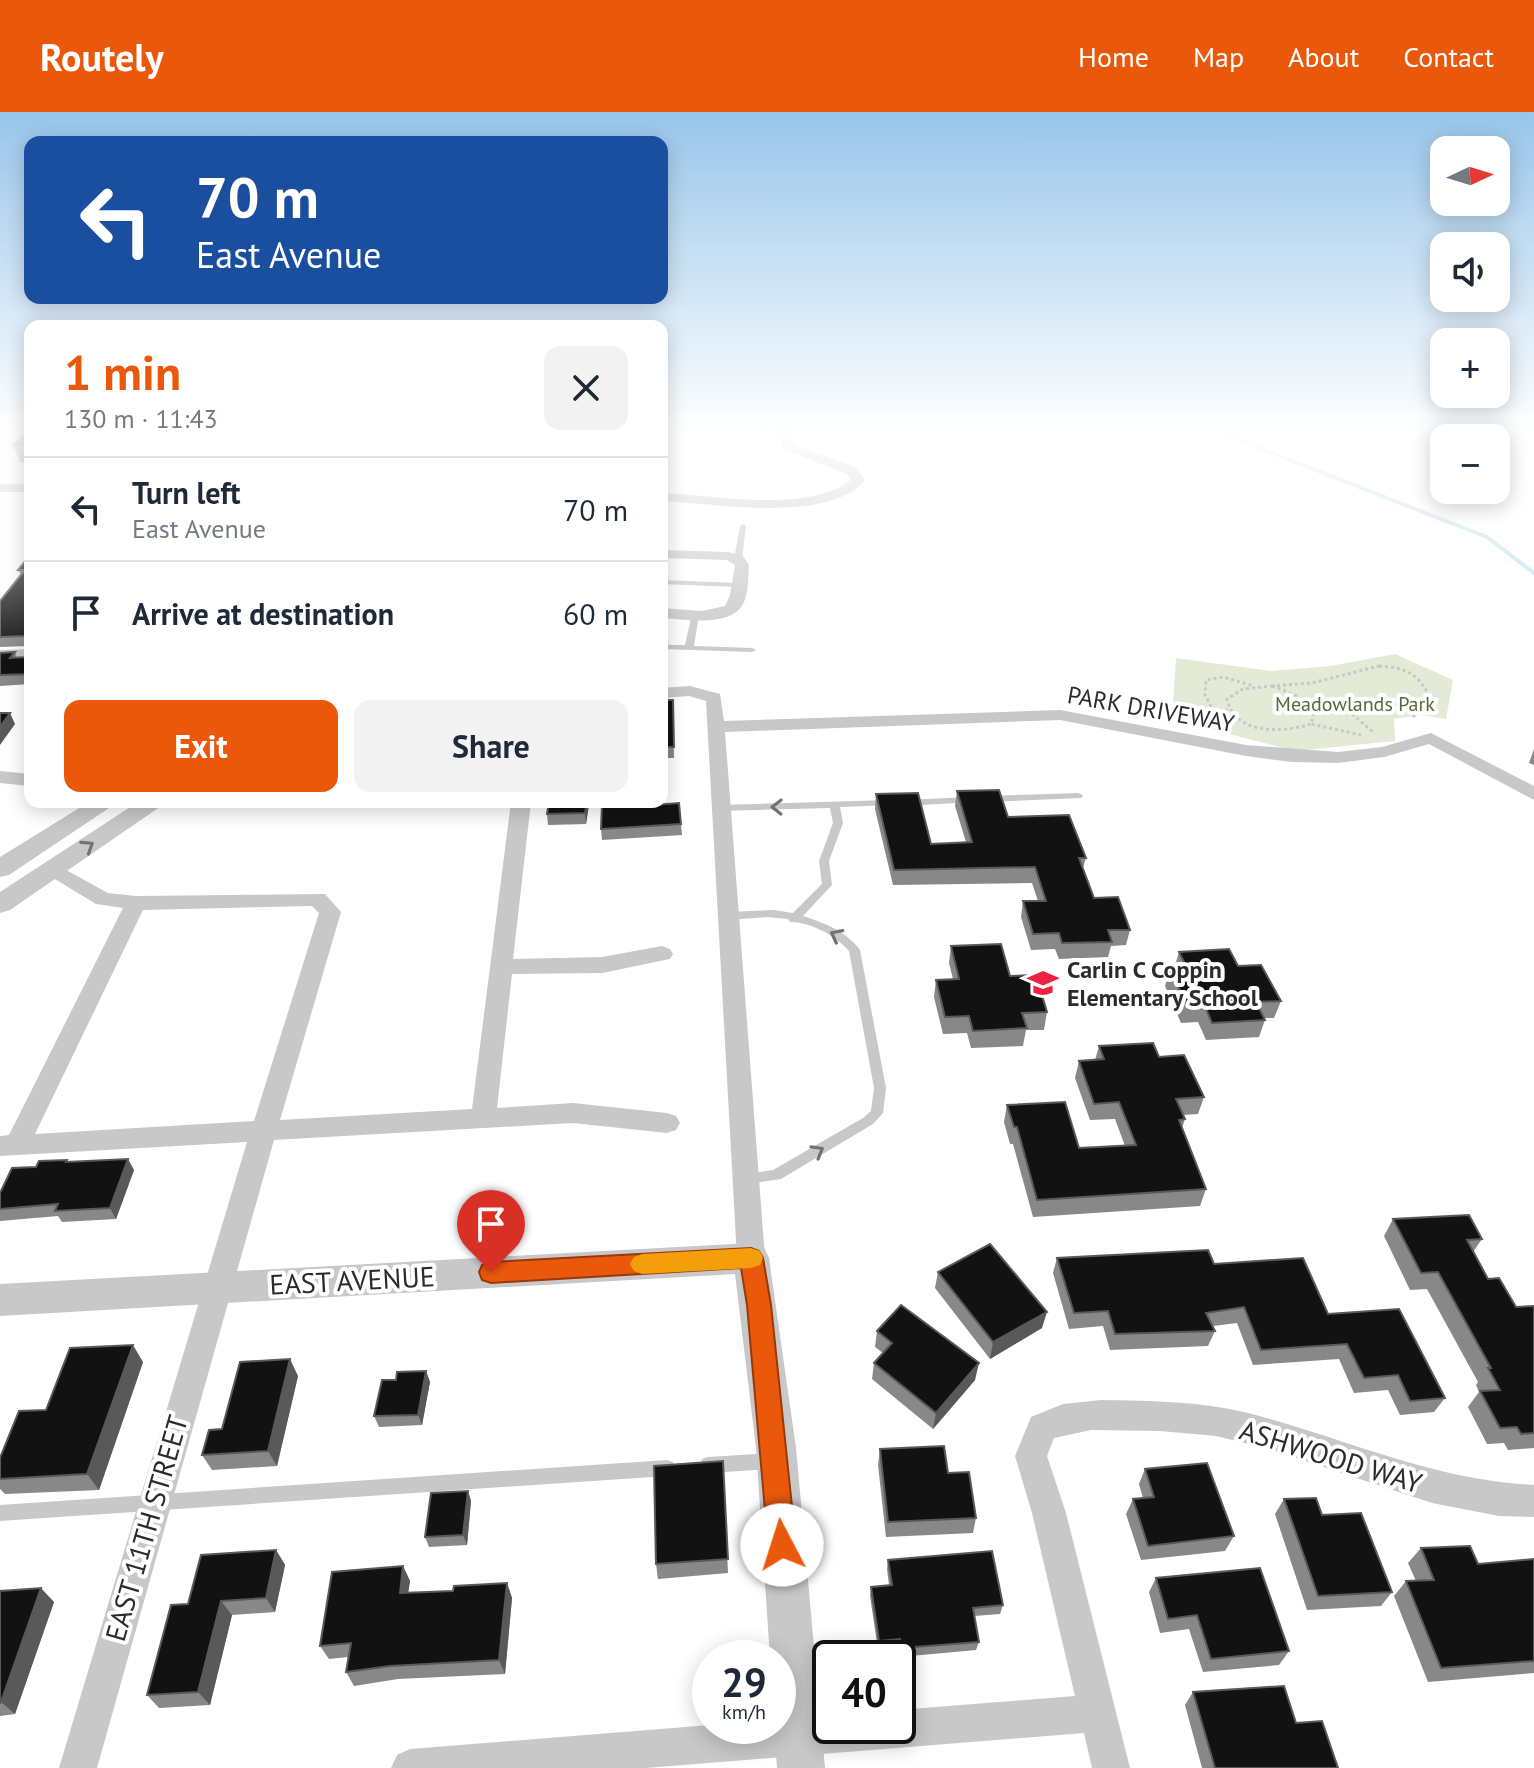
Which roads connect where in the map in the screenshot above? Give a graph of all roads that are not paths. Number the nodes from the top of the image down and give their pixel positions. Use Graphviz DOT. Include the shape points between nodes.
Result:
graph roads {
  1 [pos="743,526"];
  2 [pos="668,554"];
  3 [pos="738,559"];
  4 [pos="668,582"];
  5 [pos="738,585"];
  6 [pos="668,613"];
  7 [pos="695,615"];
  8 [pos="668,647"];
  9 [pos="689,648"];
  10 [pos="752,650"];
  11 [pos="24,654"];
  12 [pos="0,655"];
  13 [pos="668,693"];
  14 [pos="714,727"];
  15 [pos="0,777"];
  16 [pos="24,779"];
  17 [pos="1534,794"];
  18 [pos="1078,796"];
  19 [pos="835,806"];
  20 [pos="97,808"];
  21 [pos="146,808"];
  22 [pos="520,808"];
  23 [pos="720,808"];
  24 [pos="0,869"];
  25 [pos="50,870"];
  26 [pos="136,903"];
  27 [pos="0,904"];
  28 [pos="728,916"];
  29 [pos="794,919"];
  30 [pos="662,954"];
  31 [pos="499,966"];
  32 [pos="483,1120"];
  33 [pos="667,1123"];
  34 [pos="265,1131"];
  35 [pos="9,1146"];
  36 [pos="747,1179"];
  37 [pos="751,1258"];
  38 [pos="216,1288"];
  39 [pos="0,1300"];
  40 [pos="775,1461"];
  41 [pos="1534,1501"];
  42 [pos="154,1502"];
  43 [pos="0,1513"];
  44 [pos="1098,1713"];
  45 [pos="799,1753"];
  46 [pos="78,1768"];
  47 [pos="410,1768"];
  48 [pos="1111,1768"];
  1 -- 3 [label="lane"];
  2 -- 3 [label="street"];
  3 -- 5 [label="street"];
  4 -- 5 [label="lane"];
  5 -- 7 [label="street" via="735,605 728,612"];
  6 -- 7 [label="street"];
  7 -- 9 [label="lane"];
  8 -- 9 [label="lane"];
  9 -- 10 [label="lane"];
  11 -- 12 [label="street"];
  13 -- 14 [label="street" via="690,691 714,698"];
  14 -- 17 [label="street, PARK DRIVEWAY" via="1060,715 1281,758 1339,760 1391,753 1431,738"];
  14 -- 23 [label="street"];
  15 -- 16 [label="street"];
  18 -- 19 [label="lane"];
  19 -- 23 [label="lane, one-way"];
  19 -- 29 [label="lane" via="838,823 824,861 827,885"];
  20 -- 24 [label="street"];
  25 -- 21 [label="street, one-way"];
  22 -- 31 [label="street"];
  23 -- 28 [label="street"];
  25 -- 26 [label="street" via="103,899"];
  25 -- 27 [label="street"];
  26 -- 34 [label="street, EAST 11TH STREET" via="318,899 330,912"];
  26 -- 35 [label="street"];
  28 -- 29 [label="lane" via="779,914"];
  28 -- 36 [label="street"];
  36 -- 29 [label="lane, one-way" via="776,1175 804,1159 868,1121 881,1102 854,950 840,935"];
  30 -- 31 [label="street" via="636,962 573,967"];
  31 -- 32 [label="street"];
  32 -- 33 [label="street" via="573,1113"];
  32 -- 34 [label="street"];
  34 -- 35 [label="street"];
  34 -- 38 [label="street, EAST 11TH STREET"];
  36 -- 37 [label="street"];
  37 -- 38 [label="street, EAST AVENUE"];
  37 -- 40 [label="street"];
  38 -- 39 [label="street, EAST AVENUE"];
  38 -- 42 [label="street, EAST 11TH STREET"];
  40 -- 42 [label="lane"];
  40 -- 45 [label="street"];
  41 -- 44 [label="street, ASHWOOD WAY" via="1422,1486 1267,1433 1218,1422 1154,1415 1067,1415 1042,1428 1031,1456"];
  42 -- 43 [label="lane"];
  42 -- 46 [label="street, EAST 11TH STREET"];
  44 -- 45 [label="street"];
  44 -- 48 [label="street, ASHWOOD WAY"];
  45 -- 47 [label="street"];
}
